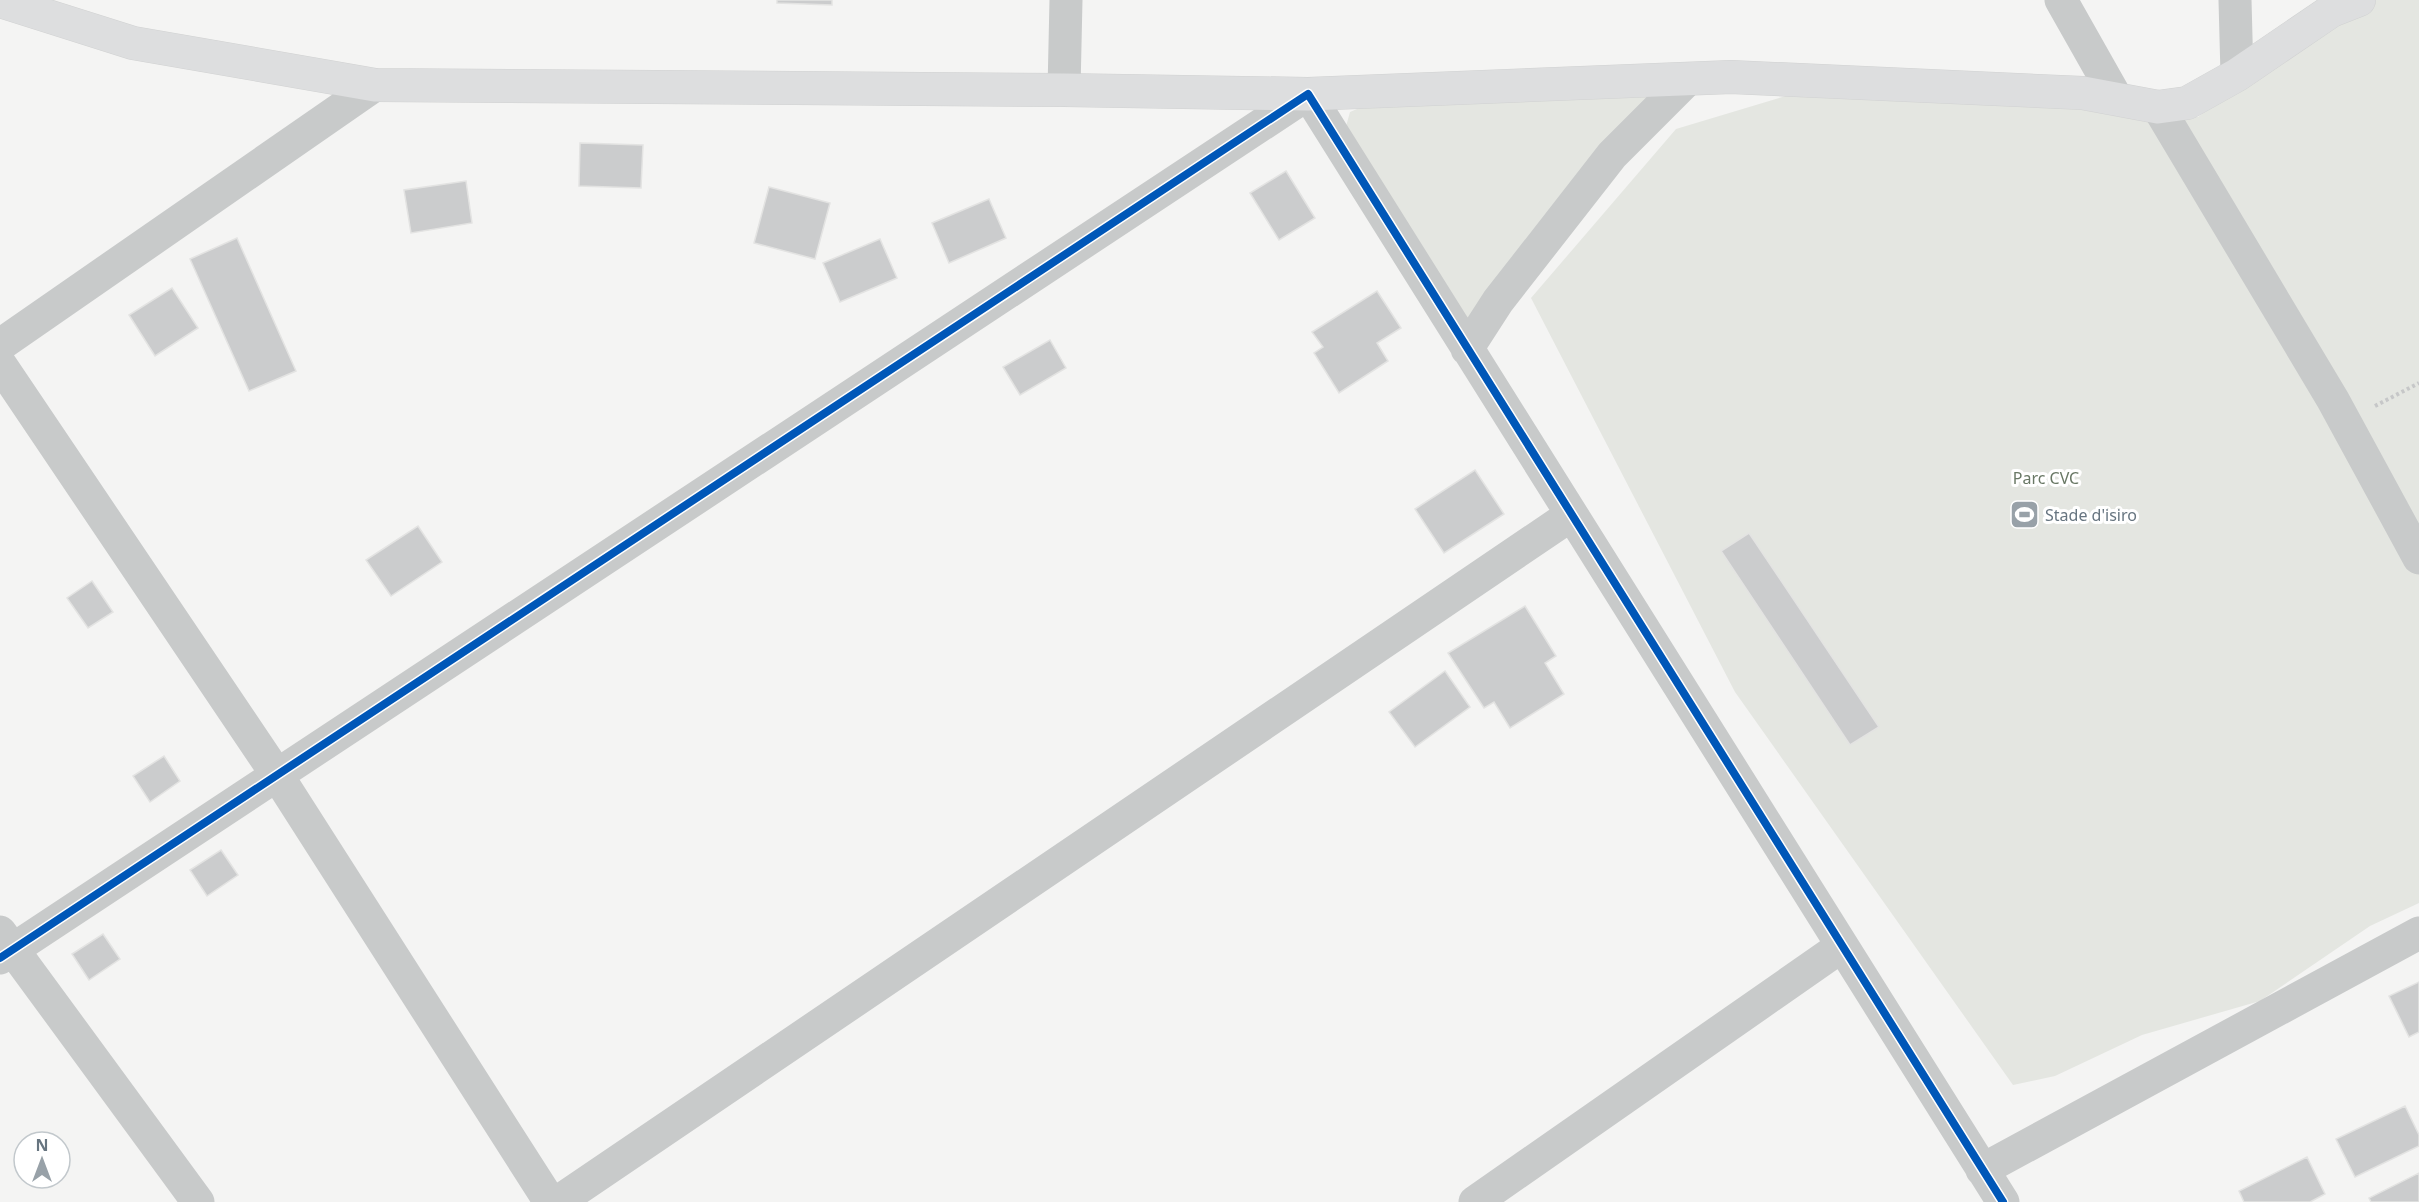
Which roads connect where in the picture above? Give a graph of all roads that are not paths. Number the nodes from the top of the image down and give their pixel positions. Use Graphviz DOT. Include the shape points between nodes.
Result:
graph roads {
  1 [pos="1066,0"];
  2 [pos="2061,0"];
  3 [pos="2235,0"];
  4 [pos="0,1"];
  5 [pos="2335,4"];
  6 [pos="2237,75"];
  7 [pos="1688,79"];
  8 [pos="375,85"];
  9 [pos="1064,90"];
  10 [pos="1308,94"];
  11 [pos="2117,99"];
  12 [pos="2158,107"];
  13 [pos="0,345"];
  14 [pos="1467,349"];
  15 [pos="0,364"];
  16 [pos="1571,515"];
  17 [pos="2419,558"];
  18 [pos="278,775"];
  19 [pos="2419,933"];
  20 [pos="1842,946"];
  21 [pos="4,947"];
  22 [pos="1982,1170"];
  23 [pos="198,1202"];
  24 [pos="550,1202"];
  25 [pos="558,1202"];
  26 [pos="1475,1202"];
  27 [pos="2003,1202"];
  1 -- 9 [label="street"];
  2 -- 11 [label="street"];
  3 -- 6 [label="street"];
  4 -- 8 [label="main road" via="133,43"];
  5 -- 6 [label="main road"];
  6 -- 12 [label="main road" via="2187,103"];
  7 -- 10 [label="main road"];
  7 -- 11 [label="main road" via="1731,77 2083,93"];
  7 -- 14 [label="street" via="1612,155 1498,301"];
  8 -- 9 [label="main road"];
  8 -- 13 [label="street"];
  9 -- 10 [label="main road"];
  10 -- 14 [label="street"];
  10 -- 18 [label="street"];
  11 -- 12 [label="main road"];
  12 -- 17 [label="street" via="2345,421"];
  14 -- 16 [label="street"];
  15 -- 18 [label="street"];
  16 -- 20 [label="street"];
  16 -- 25 [label="street"];
  18 -- 21 [label="street"];
  18 -- 24 [label="street"];
  19 -- 22 [label="street"];
  20 -- 22 [label="street"];
  20 -- 26 [label="street"];
  21 -- 23 [label="street"];
  22 -- 27 [label="street"];
}
